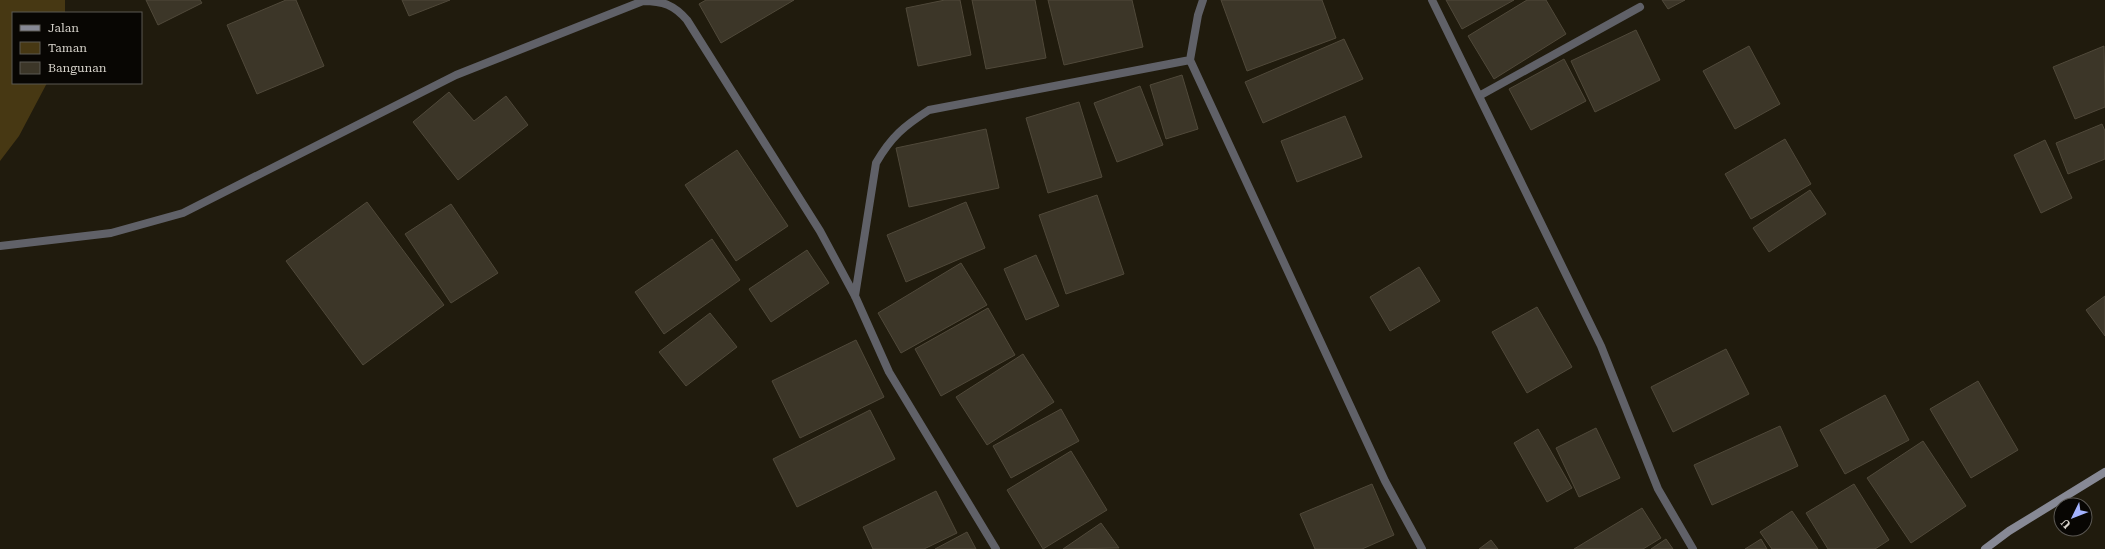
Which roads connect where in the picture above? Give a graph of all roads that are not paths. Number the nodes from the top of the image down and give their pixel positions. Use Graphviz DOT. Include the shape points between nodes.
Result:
graph roads {
  1 [pos="1203,0"];
  2 [pos="1432,0"];
  3 [pos="1640,7"];
  4 [pos="1190,60"];
  5 [pos="1479,96"];
  6 [pos="0,246"];
  7 [pos="855,296"];
  8 [pos="2105,472"];
  9 [pos="996,549"];
  10 [pos="1422,549"];
  11 [pos="1693,549"];
  12 [pos="1985,549"];
  1 -- 4 [label="street"];
  2 -- 5 [label="street"];
  3 -- 5 [label="street"];
  4 -- 7 [label="street" via="929,110 907,124 887,144 876,163"];
  4 -- 10 [label="street" via="1385,481"];
  5 -- 11 [label="street" via="1601,346 1658,489"];
  6 -- 7 [label="street" via="111,233 183,213 456,75 643,1 656,1 667,3 687,20 820,231"];
  7 -- 9 [label="street" via="889,372"];
  8 -- 12 [label="main road" via="2009,531"];
}
